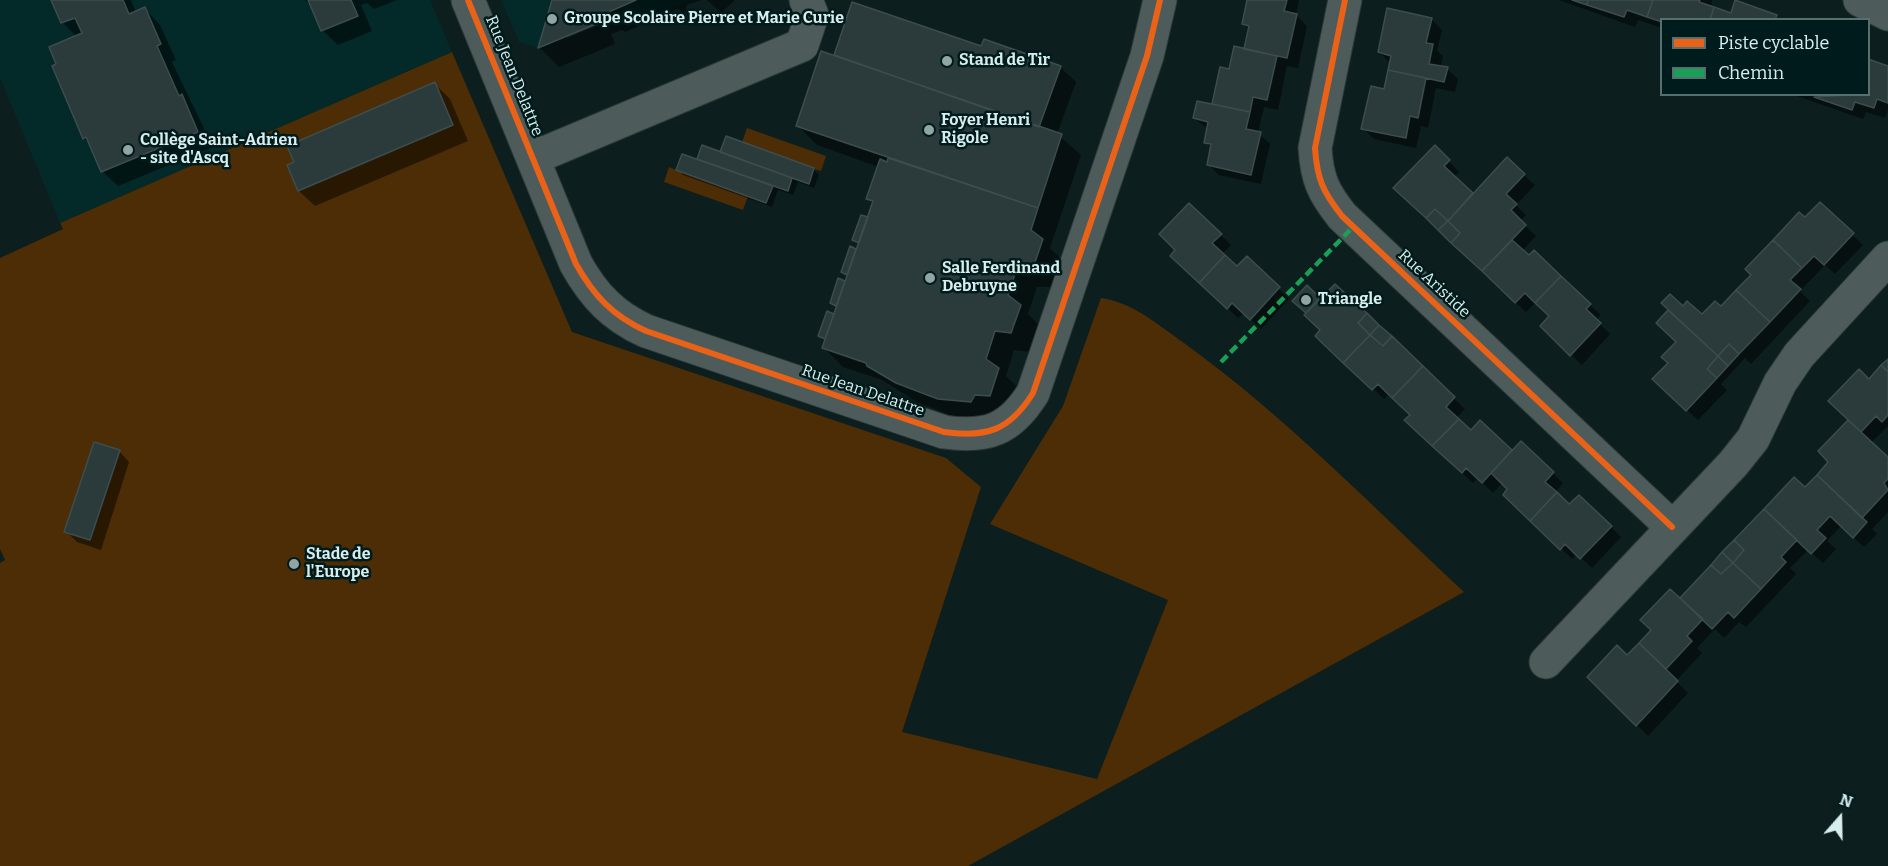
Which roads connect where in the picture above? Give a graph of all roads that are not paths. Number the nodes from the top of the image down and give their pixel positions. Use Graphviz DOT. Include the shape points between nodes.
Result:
graph roads {
  1 [pos="468,0"];
  2 [pos="806,0"];
  3 [pos="1160,0"];
  4 [pos="1345,0"];
  5 [pos="1860,0"];
  6 [pos="1888,14"];
  7 [pos="533,159"];
  8 [pos="1888,258"];
  9 [pos="1672,527"];
  10 [pos="1546,662"];
  1 -- 7 [label="street, Rue Jean Delattre"];
  2 -- 7 [label="street, Rue Jean Delattre" via="812,15 802,45"];
  3 -- 7 [label="street, Rue Jean Delattre" via="1147,56 1033,393 1022,411 1007,424 979,434 944,432 623,320 588,286"];
  4 -- 9 [label="street, Rue Aristide" via="1315,148 1324,193 1342,216"];
  5 -- 6 [label="street"];
  8 -- 9 [label="street" via="1799,355 1780,383 1753,438"];
  9 -- 10 [label="street"];
}
